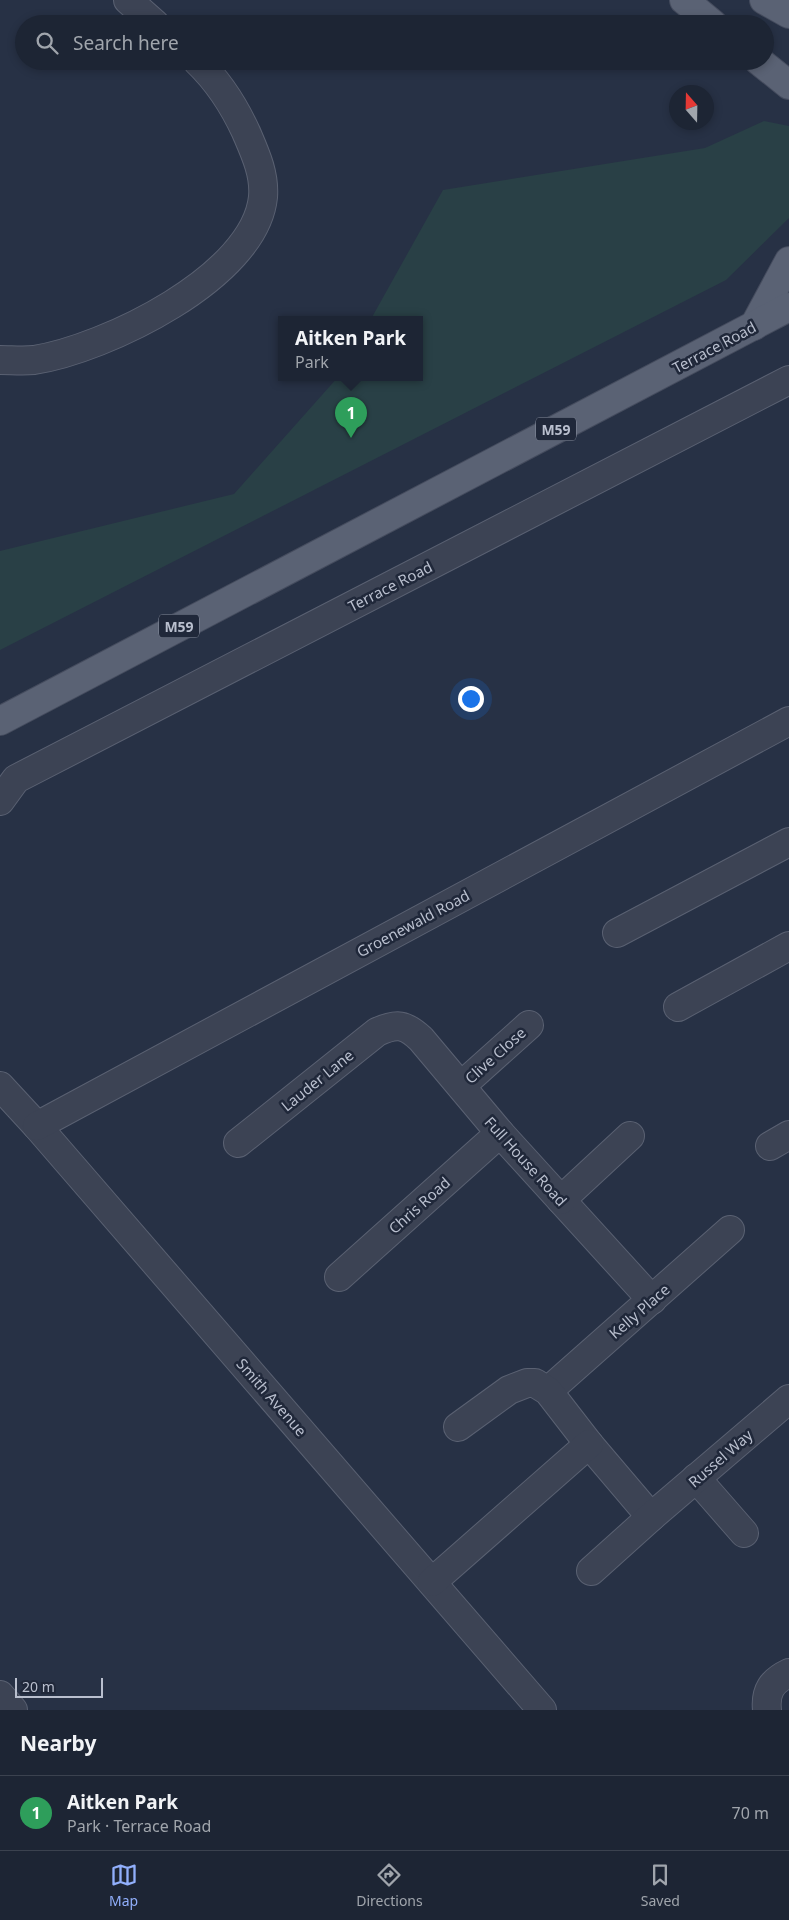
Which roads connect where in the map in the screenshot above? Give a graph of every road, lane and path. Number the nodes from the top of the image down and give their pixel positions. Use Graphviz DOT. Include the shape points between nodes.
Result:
graph roads {
  1 [pos="128,0"];
  2 [pos="684,0"];
  3 [pos="764,0"];
  4 [pos="789,14"];
  5 [pos="145,15"];
  6 [pos="702,15"];
  7 [pos="206,70"];
  8 [pos="789,261"];
  9 [pos="789,307"];
  10 [pos="754,326"];
  11 [pos="0,360"];
  12 [pos="789,380"];
  13 [pos="0,721"];
  14 [pos="789,721"];
  15 [pos="0,801"];
  16 [pos="789,842"];
  17 [pos="617,933"];
  18 [pos="789,946"];
  19 [pos="678,1006"];
  20 [pos="529,1025"];
  21 [pos="399,1026"];
  22 [pos="0,1086"];
  23 [pos="461,1086"];
  24 [pos="37,1126"];
  25 [pos="500,1133"];
  26 [pos="630,1136"];
  27 [pos="238,1143"];
  28 [pos="561,1200"];
  29 [pos="730,1230"];
  30 [pos="338,1277"];
  31 [pos="652,1300"];
  32 [pos="548,1391"];
  33 [pos="789,1399"];
  34 [pos="458,1427"];
  35 [pos="589,1444"];
  36 [pos="696,1478"];
  37 [pos="651,1517"];
  38 [pos="744,1533"];
  39 [pos="592,1571"];
  40 [pos="432,1582"];
  41 [pos="789,1673"];
  42 [pos="0,1695"];
  43 [pos="13,1710"];
  44 [pos="542,1710"];
  45 [pos="767,1710"];
  1 -- 5 [label="street"];
  2 -- 6 [label="main road"];
  3 -- 4 [label="main road"];
  7 -- 11 [label="street" via="235,109 263,177 263,198 256,221 239,250 203,285 131,328 80,348 34,360"];
  8 -- 10 [label="main road"];
  9 -- 10 [label="main road, Terrace Road / M59"];
  10 -- 13 [label="main road, Terrace Road / M59"];
  12 -- 15 [label="street, Terrace Road" via="16,779"];
  14 -- 24 [label="street, Groenewald Road"];
  16 -- 17 [label="street"];
  18 -- 19 [label="street"];
  20 -- 23 [label="street, Clive Close"];
  21 -- 23 [label="street, Full House Road" via="409,1028 421,1039"];
  21 -- 27 [label="street, Lauder Lane" via="377,1032"];
  22 -- 24 [label="street, Smith Avenue"];
  23 -- 25 [label="street, Full House Road"];
  24 -- 40 [label="street, Smith Avenue"];
  25 -- 28 [label="street, Full House Road"];
  25 -- 30 [label="street, Chris Road"];
  26 -- 28 [label="street"];
  28 -- 31 [label="street, Full House Road"];
  29 -- 31 [label="street, Kelly Place"];
  31 -- 32 [label="street, Kelly Place"];
  32 -- 34 [label="street" via="535,1383 520,1385"];
  32 -- 35 [label="street"];
  33 -- 36 [label="street, Russel Way"];
  35 -- 37 [label="street"];
  35 -- 40 [label="street"];
  36 -- 37 [label="street, Russel Way"];
  36 -- 38 [label="street"];
  37 -- 39 [label="street, Russel Way"];
  40 -- 44 [label="street, Smith Avenue"];
  41 -- 45 [label="street" via="770,1686"];
  42 -- 43 [label="street"];
}
